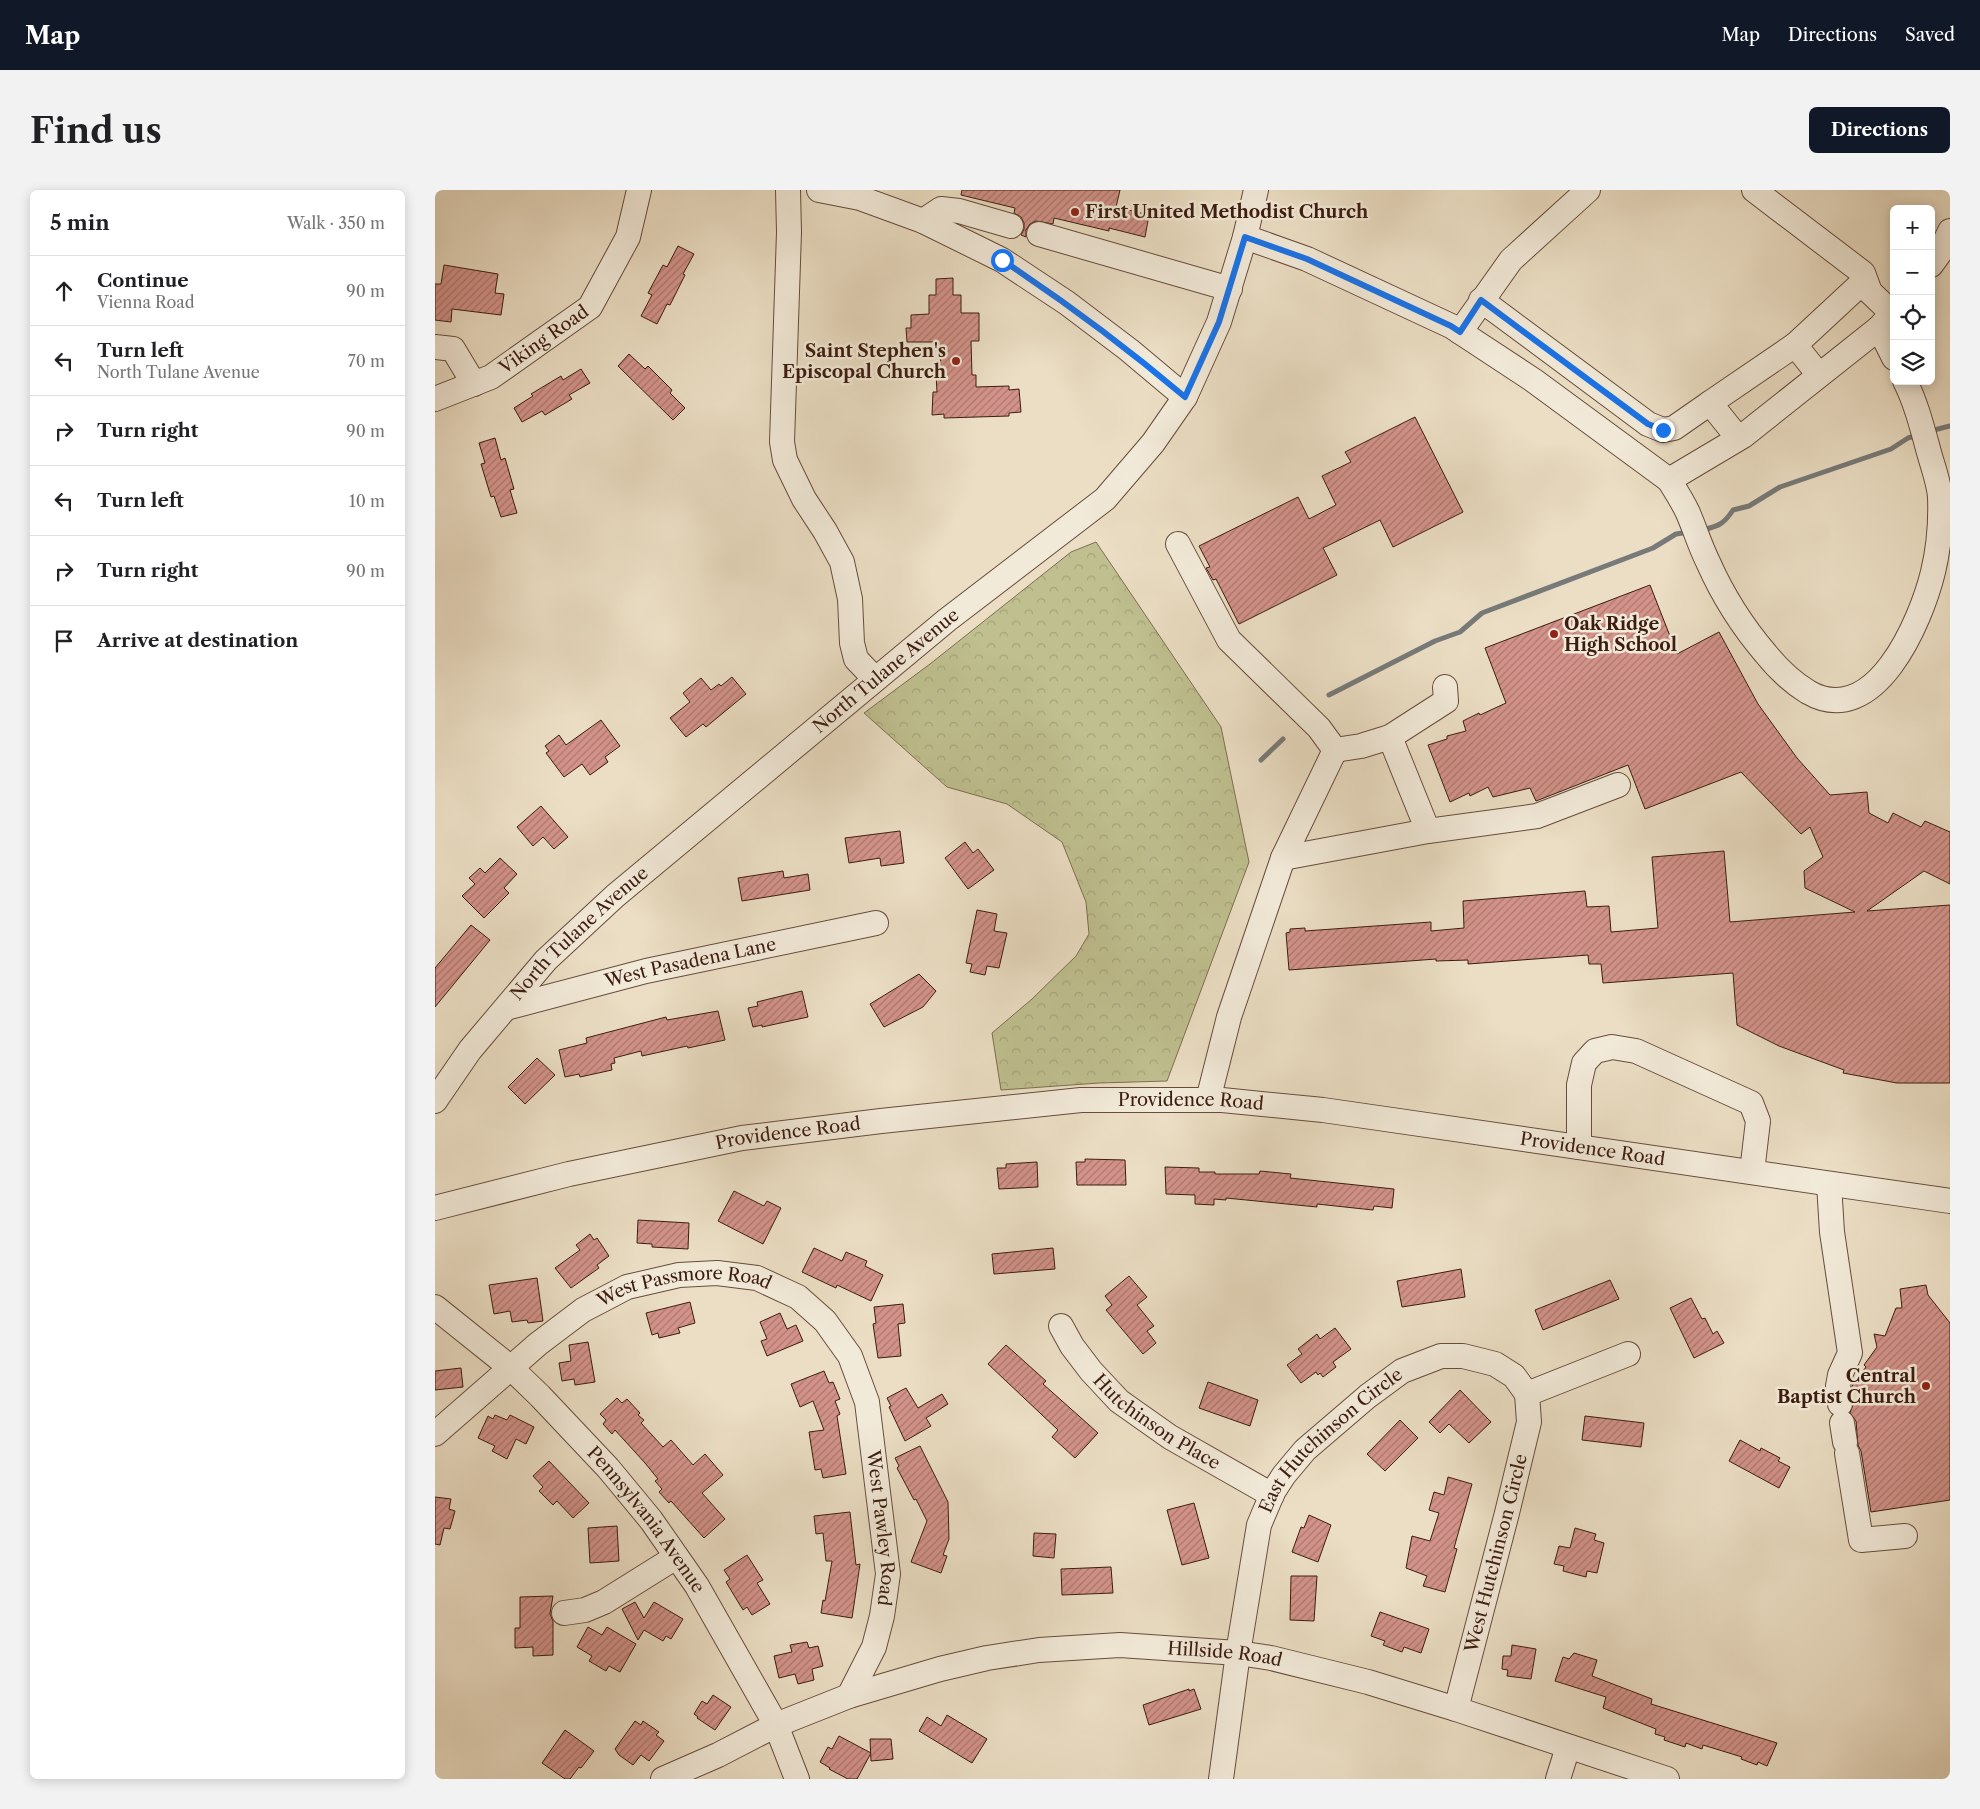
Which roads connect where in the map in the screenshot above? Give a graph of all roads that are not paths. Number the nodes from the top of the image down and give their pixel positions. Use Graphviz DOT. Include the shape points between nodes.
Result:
graph roads {
  1 [pos="639,190"];
  2 [pos="788,190"];
  3 [pos="819,190"];
  4 [pos="1256,190"];
  5 [pos="1588,190"];
  6 [pos="1754,190"];
  7 [pos="923,221"];
  8 [pos="1011,226"];
  9 [pos="1950,232"];
  10 [pos="1039,234"];
  11 [pos="1245,237"];
  12 [pos="1935,260"];
  13 [pos="1865,280"];
  14 [pos="1230,288"];
  15 [pos="1481,300"];
  16 [pos="1888,317"];
  17 [pos="1460,332"];
  18 [pos="1891,340"];
  19 [pos="1795,345"];
  20 [pos="435,347"];
  21 [pos="1819,375"];
  22 [pos="474,384"];
  23 [pos="1907,385"];
  24 [pos="1185,397"];
  25 [pos="435,399"];
  26 [pos="1710,403"];
  27 [pos="1738,438"];
  28 [pos="1669,480"];
  29 [pos="1178,544"];
  30 [pos="875,679"];
  31 [pos="1445,687"];
  32 [pos="1390,737"];
  33 [pos="1335,750"];
  34 [pos="1618,785"];
  35 [pos="1429,831"];
  36 [pos="1283,858"];
  37 [pos="876,923"];
  38 [pos="506,1008"];
  39 [pos="1208,1100"];
  40 [pos="435,1101"];
  41 [pos="1579,1147"];
  42 [pos="1752,1172"];
  43 [pos="1829,1184"];
  44 [pos="1950,1201"];
  45 [pos="435,1208"];
  46 [pos="435,1307"];
  47 [pos="1061,1326"];
  48 [pos="1628,1354"];
  49 [pos="850,1356"];
  50 [pos="511,1368"];
  51 [pos="1527,1394"];
  52 [pos="435,1434"];
  53 [pos="1272,1495"];
  54 [pos="1905,1536"];
  55 [pos="676,1557"];
  56 [pos="565,1613"];
  57 [pos="1238,1653"];
  58 [pos="849,1696"];
  59 [pos="1456,1709"];
  60 [pos="776,1724"];
  61 [pos="1568,1747"];
  62 [pos="663,1779"];
  63 [pos="797,1779"];
  64 [pos="1221,1779"];
  65 [pos="1558,1779"];
  66 [pos="1667,1779"];
  1 -- 22 [label="street, Viking Road" via="628,237 590,307 491,377"];
  2 -- 30 [label="street" via="782,442 785,460 803,499 842,562 850,599 856,659"];
  3 -- 7 [label="street" via="860,198"];
  4 -- 11 [label="street, North Tulane Avenue"];
  5 -- 15 [label="street" via="1511,260"];
  6 -- 13 [label="street" via="1863,273"];
  7 -- 8 [label="street" via="941,209"];
  7 -- 24 [label="street" via="1002,260 1035,281 1129,350"];
  9 -- 12 [label="street"];
  10 -- 14 [label="street"];
  11 -- 14 [label="street, North Tulane Avenue"];
  11 -- 17 [label="street" via="1307,259"];
  13 -- 16 [label="street" via="1869,292"];
  13 -- 19 [label="street"];
  14 -- 24 [label="street, North Tulane Avenue" via="1219,322"];
  15 -- 17 [label="street"];
  15 -- 26 [label="street" via="1648,424 1663,430 1674,428"];
  16 -- 18 [label="street"];
  16 -- 21 [label="street"];
  17 -- 28 [label="street" via="1533,380"];
  19 -- 21 [label="street"];
  19 -- 26 [label="street"];
  20 -- 22 [label="street" via="453,350"];
  21 -- 27 [label="street"];
  22 -- 25 [label="street, Viking Road"];
  23 -- 28 [label="street" via="1920,419 1940,495 1940,536 1920,614 1903,648 1871,687 1855,697 1828,699 1809,693 1791,681 1752,637 1735,614 1707,562 1687,511"];
  24 -- 30 [label="street, North Tulane Avenue" via="1153,443 1105,499"];
  26 -- 27 [label="street"];
  27 -- 28 [label="street"];
  29 -- 33 [label="street" via="1229,640 1319,728"];
  30 -- 38 [label="street, North Tulane Avenue" via="615,896 546,960"];
  31 -- 32 [label="street" via="1446,701"];
  32 -- 33 [label="street"];
  32 -- 35 [label="street"];
  33 -- 36 [label="street"];
  34 -- 35 [label="street" via="1537,816"];
  35 -- 36 [label="street"];
  36 -- 39 [label="street" via="1229,1017"];
  37 -- 38 [label="street, West Pasadena Lane" via="646,971"];
  38 -- 40 [label="street, North Tulane Avenue"];
  39 -- 41 [label="street, Providence Road" via="1323,1110"];
  39 -- 45 [label="street, Providence Road" via="1081,1100 743,1138 569,1174"];
  41 -- 42 [label="street, Providence Road"];
  41 -- 42 [label="street" via="1579,1085 1584,1063 1595,1051 1612,1047 1636,1051 1751,1103 1757,1121"];
  42 -- 43 [label="street, Providence Road"];
  43 -- 44 [label="street, Providence Road"];
  43 -- 54 [label="street" via="1832,1232 1850,1353 1838,1386 1861,1540"];
  46 -- 50 [label="street, Pennsylvania Avenue"];
  47 -- 53 [label="street, Hutchinson Place" via="1072,1346 1119,1401 1170,1437"];
  48 -- 51 [label="street"];
  49 -- 50 [label="street, West Passmore Road" via="825,1321 798,1297 757,1278 717,1272 679,1275 627,1288 583,1310"];
  49 -- 58 [label="street, West Pawley Road" via="867,1402 888,1574 874,1647"];
  50 -- 52 [label="street, West Passmore Road"];
  50 -- 55 [label="street, Pennsylvania Avenue" via="609,1468"];
  51 -- 53 [label="street, East Hutchinson Circle" via="1514,1376 1495,1364 1463,1356 1441,1356 1402,1371 1305,1450"];
  51 -- 59 [label="street, West Hutchinson Circle" via="1529,1422"];
  53 -- 57 [label="street, East Hutchinson Circle" via="1259,1524"];
  55 -- 56 [label="street" via="604,1602 585,1610"];
  55 -- 60 [label="street, Pennsylvania Avenue" via="697,1586"];
  57 -- 58 [label="street, Hillside Road" via="1120,1645 1039,1650 940,1669"];
  57 -- 59 [label="street, Hillside Road" via="1368,1682"];
  57 -- 64 [label="street, East Hutchinson Circle"];
  58 -- 60 [label="street, Hillside Road"];
  59 -- 61 [label="street, Hillside Road"];
  60 -- 62 [label="street, Hillside Road"];
  60 -- 63 [label="street, Pennsylvania Avenue"];
  61 -- 65 [label="street"];
  61 -- 66 [label="street, Hillside Road"];
}
